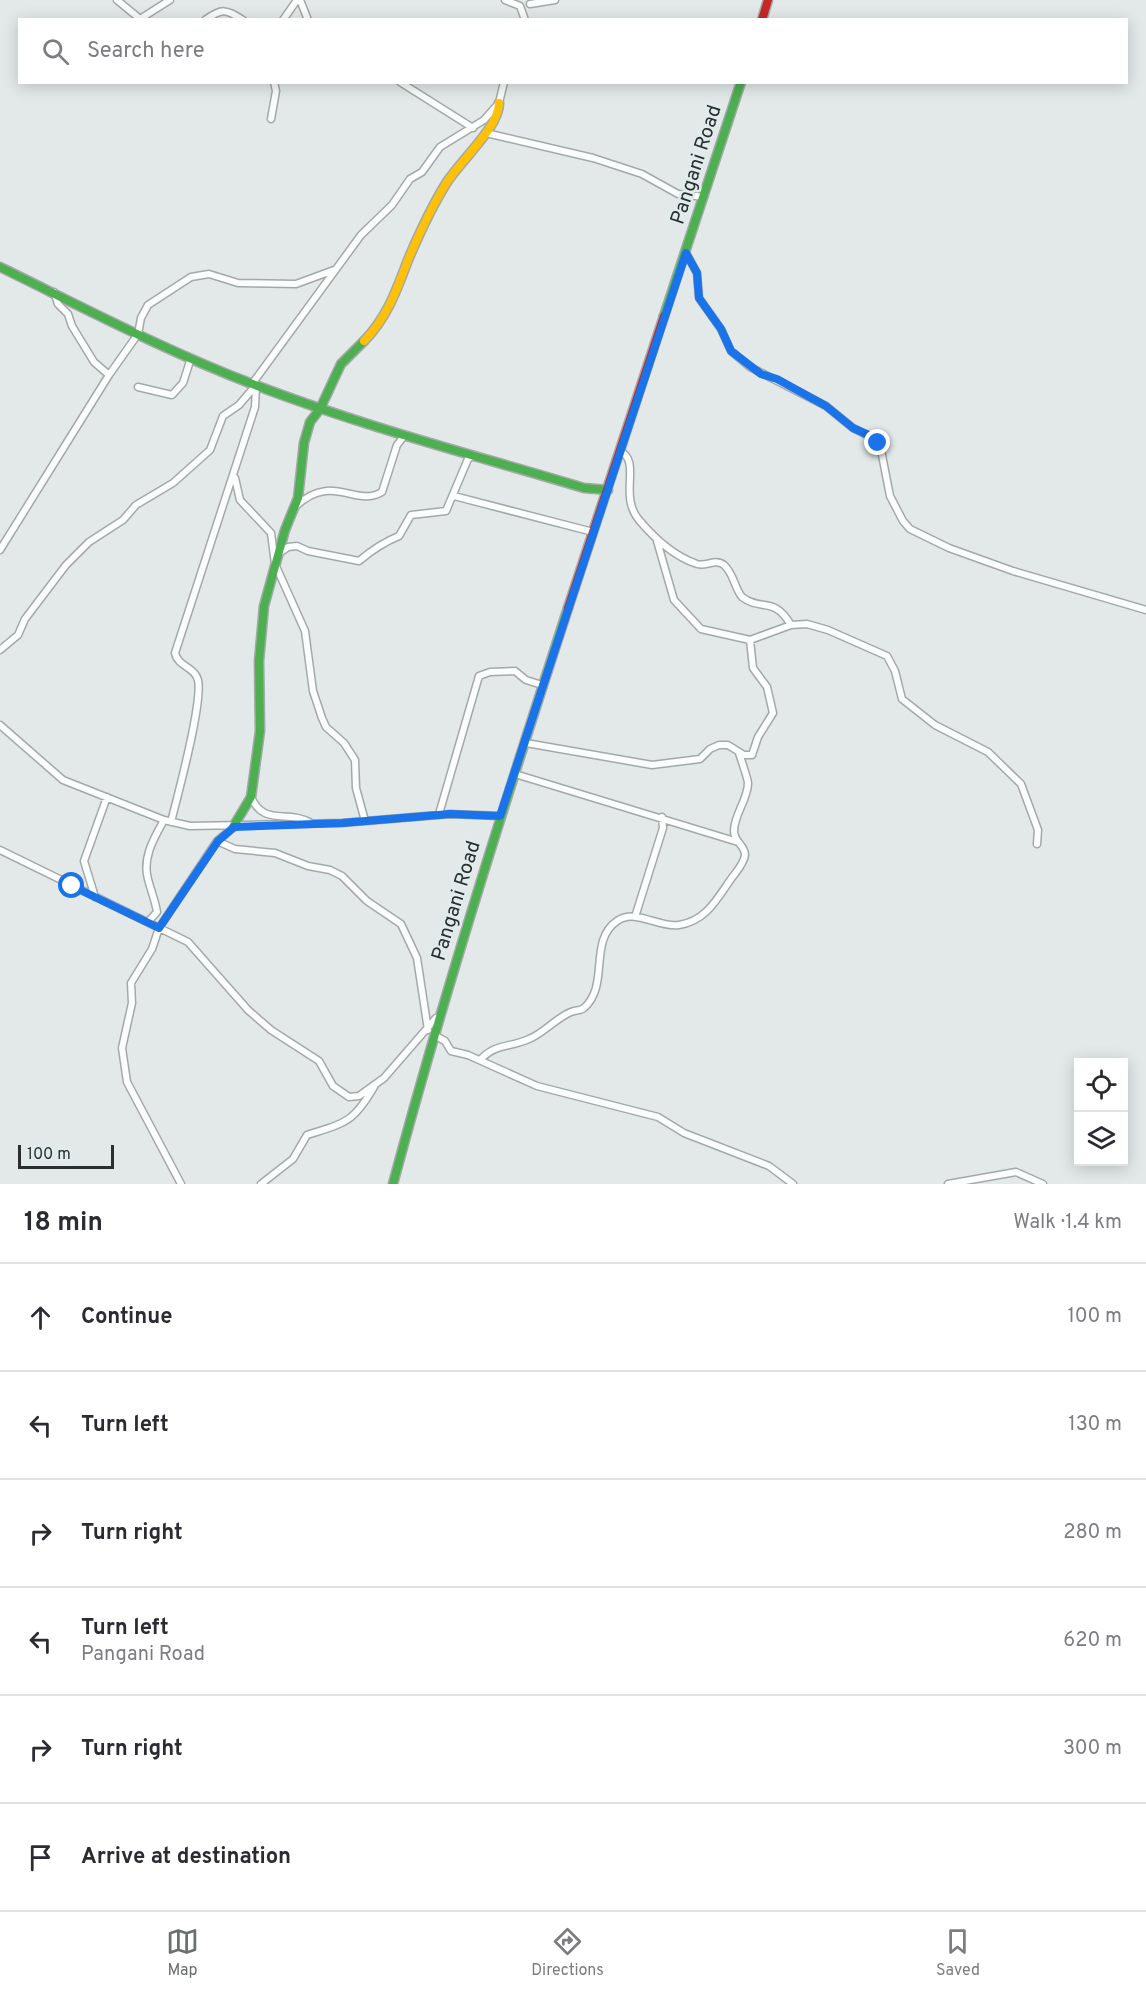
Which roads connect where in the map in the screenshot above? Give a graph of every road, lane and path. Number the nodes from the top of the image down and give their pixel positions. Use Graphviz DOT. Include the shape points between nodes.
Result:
graph roads {
  1 [pos="117,0"];
  2 [pos="170,0"];
  3 [pos="298,0"];
  4 [pos="505,0"];
  5 [pos="555,0"];
  6 [pos="763,0"];
  7 [pos="768,0"];
  8 [pos="531,2"];
  9 [pos="139,18"];
  10 [pos="142,18"];
  11 [pos="208,18"];
  12 [pos="240,18"];
  13 [pos="284,18"];
  14 [pos="307,18"];
  15 [pos="524,18"];
  16 [pos="526,18"];
  17 [pos="763,18"];
  18 [pos="274,84"];
  19 [pos="403,84"];
  20 [pos="504,84"];
  21 [pos="740,84"];
  22 [pos="499,103"];
  23 [pos="271,119"];
  24 [pos="473,128"];
  25 [pos="486,133"];
  26 [pos="704,197"];
  27 [pos="686,253"];
  28 [pos="0,267"];
  29 [pos="334,270"];
  30 [pos="54,291"];
  31 [pos="138,334"];
  32 [pos="191,357"];
  33 [pos="109,375"];
  34 [pos="255,385"];
  35 [pos="138,387"];
  36 [pos="320,409"];
  37 [pos="405,435"];
  38 [pos="620,451"];
  39 [pos="476,455"];
  40 [pos="234,474"];
  41 [pos="608,490"];
  42 [pos="453,496"];
  43 [pos="296,506"];
  44 [pos="593,532"];
  45 [pos="657,541"];
  46 [pos="0,550"];
  47 [pos="278,554"];
  48 [pos="275,564"];
  49 [pos="1146,610"];
  50 [pos="791,625"];
  51 [pos="750,640"];
  52 [pos="0,650"];
  53 [pos="542,686"];
  54 [pos="0,724"];
  55 [pos="526,743"];
  56 [pos="740,753"];
  57 [pos="515,774"];
  58 [pos="107,797"];
  59 [pos="251,797"];
  60 [pos="439,814"];
  61 [pos="500,816"];
  62 [pos="662,817"];
  63 [pos="168,821"];
  64 [pos="365,821"];
  65 [pos="312,823"];
  66 [pos="234,827"];
  67 [pos="218,841"];
  68 [pos="738,842"];
  69 [pos="1037,844"];
  70 [pos="0,850"];
  71 [pos="95,897"];
  72 [pos="635,917"];
  73 [pos="148,922"];
  74 [pos="159,928"];
  75 [pos="431,1033"];
  76 [pos="480,1060"];
  77 [pos="375,1085"];
  78 [pos="181,1184"];
  79 [pos="261,1184"];
  80 [pos="393,1184"];
  81 [pos="793,1184"];
  82 [pos="948,1184"];
  83 [pos="1043,1184"];
  1 -- 9 [label="street"];
  2 -- 10 [label="street"];
  3 -- 13 [label="street"];
  3 -- 14 [label="street"];
  4 -- 15 [label="street" via="520,6"];
  5 -- 8 [label="street"];
  6 -- 7 [label="street"];
  7 -- 17 [label="street"];
  8 -- 16 [label="street"];
  11 -- 12 [label="street" via="218,10"];
  18 -- 23 [label="street"];
  19 -- 24 [label="street"];
  20 -- 22 [label="street"];
  21 -- 26 [label="street, Pangani Road"];
  22 -- 24 [label="street"];
  22 -- 25 [label="street" via="499,114"];
  24 -- 29 [label="street" via="440,147"];
  25 -- 26 [label="street" via="593,158 642,174 678,194"];
  25 -- 36 [label="street" via="446,184 394,298 372,333 341,364"];
  26 -- 27 [label="street, Pangani Road"];
  27 -- 38 [label="street, Pangani Road"];
  27 -- 49 [label="street" via="697,273 699,298 731,351 750,367 826,406 853,428 875,439 881,450 890,496 910,529 957,552"];
  28 -- 30 [label="street"];
  29 -- 31 [label="street" via="296,284 238,283 209,274 191,277 148,305"];
  29 -- 34 [label="street"];
  30 -- 31 [label="street"];
  30 -- 33 [label="street" via="94,362"];
  31 -- 32 [label="street"];
  31 -- 33 [label="street"];
  32 -- 34 [label="street"];
  32 -- 35 [label="street" via="183,383 174,393"];
  33 -- 46 [label="street"];
  34 -- 36 [label="street"];
  34 -- 40 [label="street" via="255,407"];
  34 -- 52 [label="street" via="239,405 223,416 210,450 173,483 136,505 123,520 89,542 66,565 18,634"];
  36 -- 37 [label="street"];
  36 -- 43 [label="street" via="306,432"];
  37 -- 39 [label="street"];
  37 -- 43 [label="street" via="382,492 369,496 326,490 307,496"];
  38 -- 41 [label="street, Pangani Road"];
  38 -- 45 [label="street" via="631,461 631,509"];
  39 -- 41 [label="street" via="584,488"];
  39 -- 42 [label="street" via="468,459"];
  40 -- 48 [label="street" via="240,500 268,529"];
  40 -- 63 [label="street" via="175,653 179,663 195,673 199,683 193,725"];
  41 -- 44 [label="street, Pangani Road"];
  42 -- 44 [label="street"];
  42 -- 47 [label="street" via="447,511 411,515 399,536 385,540 359,561 297,546"];
  43 -- 47 [label="street"];
  44 -- 53 [label="street, Pangani Road"];
  45 -- 50 [label="street" via="698,564 714,561 724,566 742,597 776,607"];
  45 -- 51 [label="street" via="678,607 700,629"];
  47 -- 48 [label="street"];
  48 -- 59 [label="street" via="263,615 258,690 260,731"];
  48 -- 64 [label="street" via="304,631 321,718 355,760 356,788"];
  50 -- 51 [label="street"];
  50 -- 69 [label="street" via="818,626 887,656 902,699 935,725 988,752 1022,784 1038,830"];
  51 -- 56 [label="street" via="753,668 767,687 773,713 752,755"];
  53 -- 55 [label="street, Pangani Road"];
  53 -- 60 [label="street" via="515,671 479,676"];
  54 -- 58 [label="street" via="63,780"];
  55 -- 56 [label="street" via="652,765 700,759 719,745 731,746"];
  55 -- 57 [label="street, Pangani Road"];
  56 -- 68 [label="street" via="748,781 735,820"];
  57 -- 61 [label="street, Pangani Road"];
  57 -- 62 [label="street"];
  58 -- 63 [label="street"];
  58 -- 71 [label="street" via="84,861"];
  59 -- 65 [label="street" via="265,815 301,817"];
  59 -- 66 [label="street"];
  60 -- 61 [label="street"];
  60 -- 64 [label="street"];
  61 -- 75 [label="street, Pangani Road"];
  62 -- 68 [label="street"];
  62 -- 72 [label="street" via="663,828"];
  63 -- 66 [label="street"];
  63 -- 73 [label="street" via="148,853 147,878 157,912"];
  64 -- 65 [label="street"];
  65 -- 66 [label="street"];
  66 -- 67 [label="street"];
  67 -- 74 [label="street"];
  67 -- 75 [label="street" via="236,849 275,853 336,873 400,924 417,958"];
  68 -- 72 [label="street" via="744,859 705,914 673,925"];
  70 -- 71 [label="street"];
  71 -- 73 [label="street"];
  72 -- 76 [label="street" via="619,920 605,934 600,974 584,1008 570,1012 528,1040 491,1049"];
  73 -- 74 [label="street"];
  74 -- 77 [label="street" via="188,942 248,1010 319,1061 337,1091 353,1097"];
  74 -- 78 [label="street" via="152,949 130,983 132,1003 122,1055 129,1090"];
  75 -- 76 [label="street" via="445,1041 451,1052"];
  75 -- 77 [label="street"];
  75 -- 80 [label="street, Pangani Road"];
  76 -- 81 [label="street" via="537,1086 658,1117 686,1133 769,1166"];
  77 -- 79 [label="street" via="355,1115 307,1136 293,1159"];
  82 -- 83 [label="street" via="1016,1172"];
}
